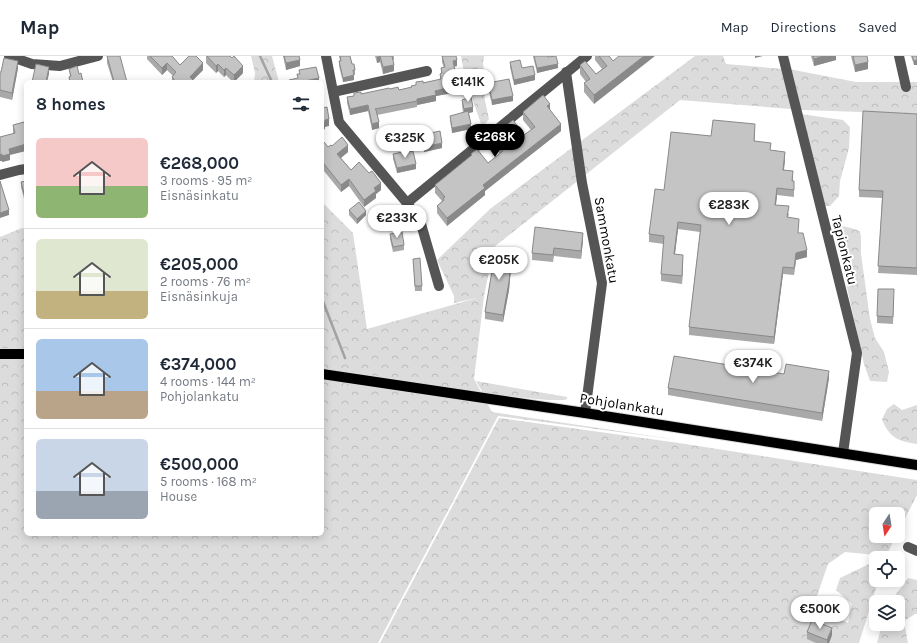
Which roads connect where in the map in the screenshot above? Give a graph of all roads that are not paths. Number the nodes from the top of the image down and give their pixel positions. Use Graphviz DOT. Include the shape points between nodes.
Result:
graph roads {
  1 [pos="9,56"];
  2 [pos="98,56"];
  3 [pos="326,56"];
  4 [pos="586,56"];
  5 [pos="783,56"];
  6 [pos="899,56"];
  7 [pos="427,71"];
  8 [pos="566,72"];
  9 [pos="906,87"];
  10 [pos="333,92"];
  11 [pos="24,169"];
  12 [pos="0,174"];
  13 [pos="407,203"];
  14 [pos="439,286"];
  15 [pos="0,354"];
  16 [pos="24,354"];
  17 [pos="324,374"];
  18 [pos="585,413"];
  19 [pos="843,453"];
  20 [pos="917,465"];
  1 -- 2 [label="street" via="32,64 60,66"];
  3 -- 10 [label="street"];
  4 -- 8 [label="street"];
  5 -- 19 [label="street, Tapionkatu" via="857,353"];
  6 -- 9 [label="street"];
  7 -- 10 [label="street"];
  8 -- 13 [label="street"];
  8 -- 18 [label="street, Sammonkatu" via="582,183 602,283"];
  10 -- 13 [label="street" via="339,122"];
  11 -- 12 [label="street"];
  13 -- 14 [label="street" via="421,224"];
  15 -- 16 [label="main road"];
  17 -- 18 [label="main road, Pohjolankatu"];
  18 -- 19 [label="main road, Pohjolankatu"];
  19 -- 20 [label="main road, Pohjolankatu"];
}
